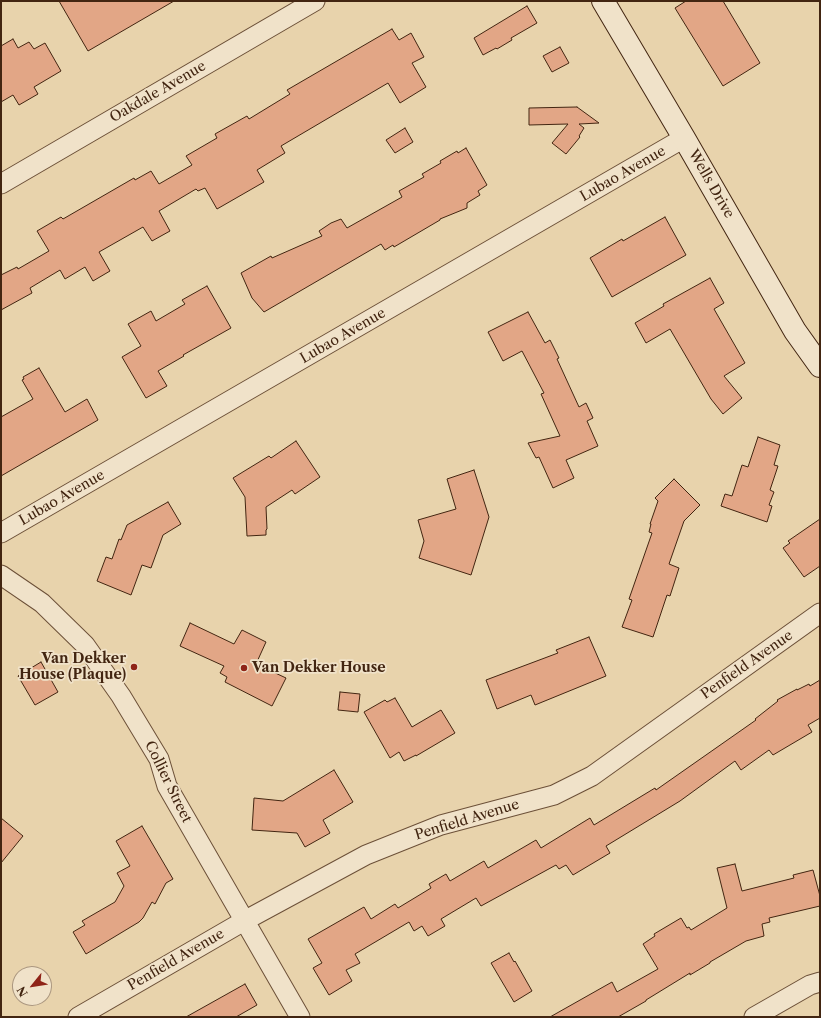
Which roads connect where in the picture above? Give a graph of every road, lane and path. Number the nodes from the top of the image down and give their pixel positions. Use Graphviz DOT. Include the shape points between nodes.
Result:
graph roads {
  1 [pos="315,1"];
  2 [pos="603,1"];
  3 [pos="684,138"];
  4 [pos="1,184"];
  5 [pos="820,366"];
  6 [pos="1,533"];
  7 [pos="1,575"];
  8 [pos="820,613"];
  9 [pos="244,921"];
  10 [pos="820,982"];
  11 [pos="78,1017"];
  12 [pos="300,1017"];
  13 [pos="754,1017"];
  1 -- 4 [label="street, Oakdale Avenue"];
  2 -- 3 [label="main road, Wells Drive"];
  3 -- 5 [label="main road, Wells Drive" via="795,331"];
  3 -- 6 [label="street, Lubao Avenue"];
  7 -- 9 [label="street, Collier Street" via="42,603 86,645 125,702 159,759 166,786"];
  8 -- 9 [label="street, Penfield Avenue" via="592,776 554,795 442,825 366,855"];
  9 -- 11 [label="street, Penfield Avenue"];
  9 -- 12 [label="street, Collier Street"];
  10 -- 13 [label="street" via="810,985"];
}
